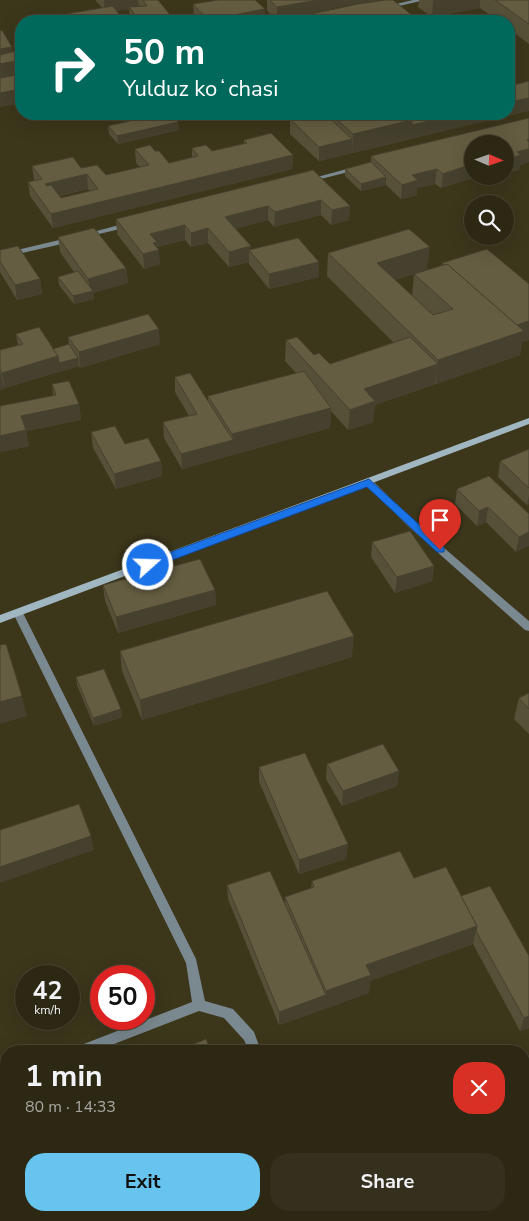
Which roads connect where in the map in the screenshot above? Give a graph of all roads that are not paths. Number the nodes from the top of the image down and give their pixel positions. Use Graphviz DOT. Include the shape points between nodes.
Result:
graph roads {
  1 [pos="422,0"];
  2 [pos="375,10"];
  3 [pos="366,166"];
  4 [pos="298,183"];
  5 [pos="135,223"];
  6 [pos="0,256"];
  7 [pos="529,421"];
  8 [pos="369,482"];
  9 [pos="18,613"];
  10 [pos="0,619"];
  11 [pos="529,627"];
  12 [pos="199,1005"];
  13 [pos="96,1045"];
  14 [pos="253,1045"];
  1 -- 2 [label="street"];
  3 -- 4 [label="street"];
  5 -- 6 [label="street"];
  7 -- 8 [label="main road"];
  8 -- 9 [label="main road"];
  8 -- 11 [label="street" via="411,524"];
  9 -- 10 [label="main road"];
  9 -- 12 [label="street" via="192,963"];
  12 -- 13 [label="street"];
  12 -- 14 [label="street" via="228,1013 249,1036"];
}
